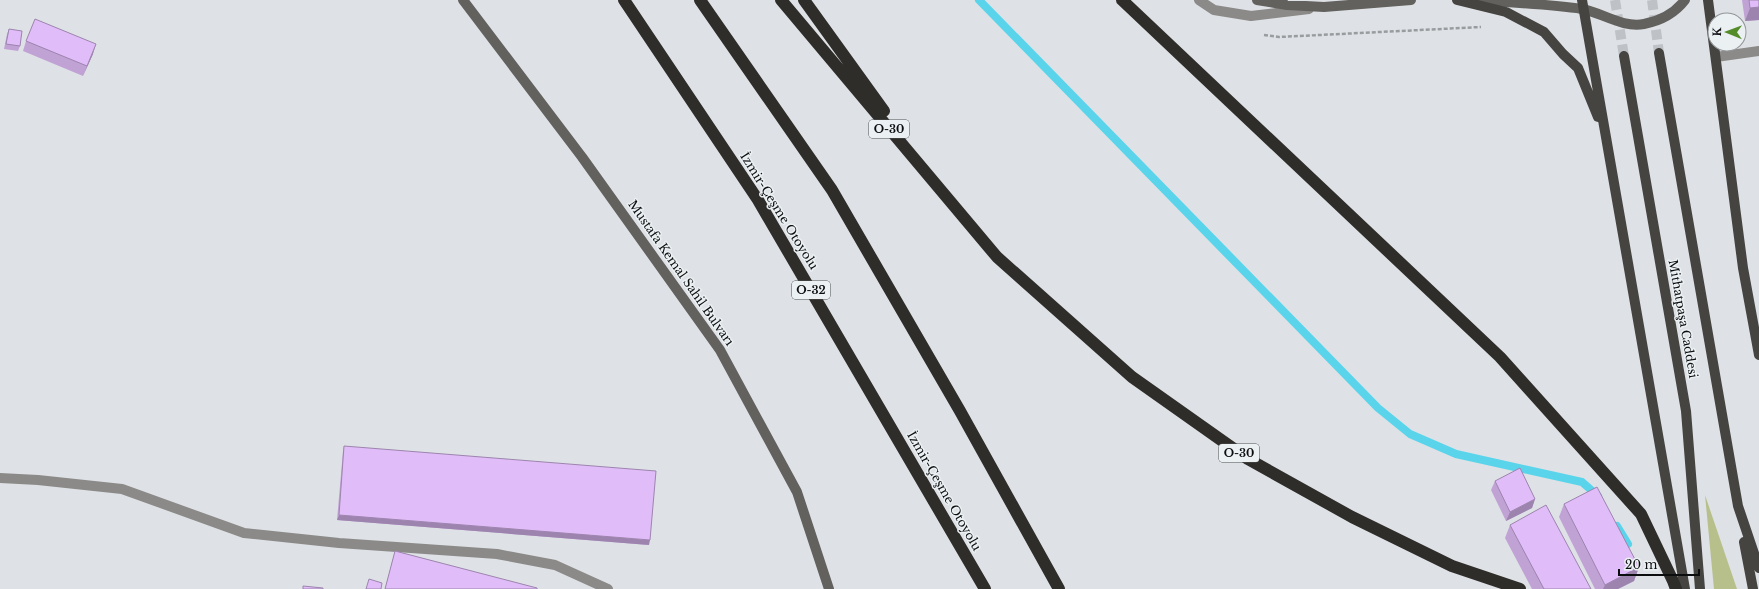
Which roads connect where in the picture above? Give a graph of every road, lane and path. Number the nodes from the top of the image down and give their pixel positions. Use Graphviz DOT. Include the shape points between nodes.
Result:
graph roads {
  1 [pos="463,0"];
  2 [pos="624,0"];
  3 [pos="700,0"];
  4 [pos="781,0"];
  5 [pos="804,0"];
  6 [pos="1122,0"];
  7 [pos="1199,0"];
  8 [pos="1257,0"];
  9 [pos="1411,0"];
  10 [pos="1457,0"];
  11 [pos="1478,0"];
  12 [pos="1685,0"];
  13 [pos="1708,0"];
  14 [pos="1582,5"];
  15 [pos="1324,8"];
  16 [pos="1486,26"];
  17 [pos="1264,35"];
  18 [pos="1759,51"];
  19 [pos="1660,53"];
  20 [pos="1624,56"];
  21 [pos="1716,57"];
  22 [pos="1606,138"];
  23 [pos="997,257"];
  24 [pos="1759,356"];
  25 [pos="0,478"];
  26 [pos="1738,506"];
  27 [pos="1759,568"];
  28 [pos="608,589"];
  29 [pos="829,589"];
  30 [pos="985,589"];
  31 [pos="1060,589"];
  32 [pos="1520,589"];
  33 [pos="1676,589"];
  34 [pos="1685,589"];
  35 [pos="1700,589"];
  36 [pos="1753,589"];
  1 -- 29 [label="main road, Mustafa Kemal Sahil Bulvarı" via="582,157 720,350 798,492"];
  2 -- 30 [label="highway, İzmir-Çeşme Otoyolu / O-32" via="758,200"];
  3 -- 31 [label="highway" via="832,190"];
  4 -- 23 [label="highway, O-30"];
  5 -- 23 [label="highway" via="886,114"];
  6 -- 33 [label="highway" via="1500,357 1641,514"];
  7 -- 15 [label="street" via="1214,10 1251,16"];
  8 -- 15 [label="main road"];
  9 -- 15 [label="main road"];
  10 -- 22 [label="main road" via="1506,12 1544,32 1578,68"];
  11 -- 14 [label="main road"];
  12 -- 14 [label="main road" via="1680,7 1663,19 1643,24 1623,24"];
  13 -- 21 [label="main road"];
  14 -- 22 [label="main road"];
  16 -- 17 [label="path" via="1279,37"];
  18 -- 21 [label="street"];
  19 -- 26 [label="main road, Mithatpaşa Caddesi"];
  20 -- 35 [label="main road, Mithatpaşa Caddesi" via="1686,411"];
  21 -- 24 [label="main road" via="1744,268"];
  22 -- 34 [label="main road"];
  23 -- 32 [label="highway, O-30" via="1132,377 1248,460 1352,517 1452,566"];
  25 -- 28 [label="street" via="122,489 244,533 504,556 555,565"];
  26 -- 27 [label="main road, Mithatpaşa Caddesi"];
  26 -- 36 [label="main road"];
}
